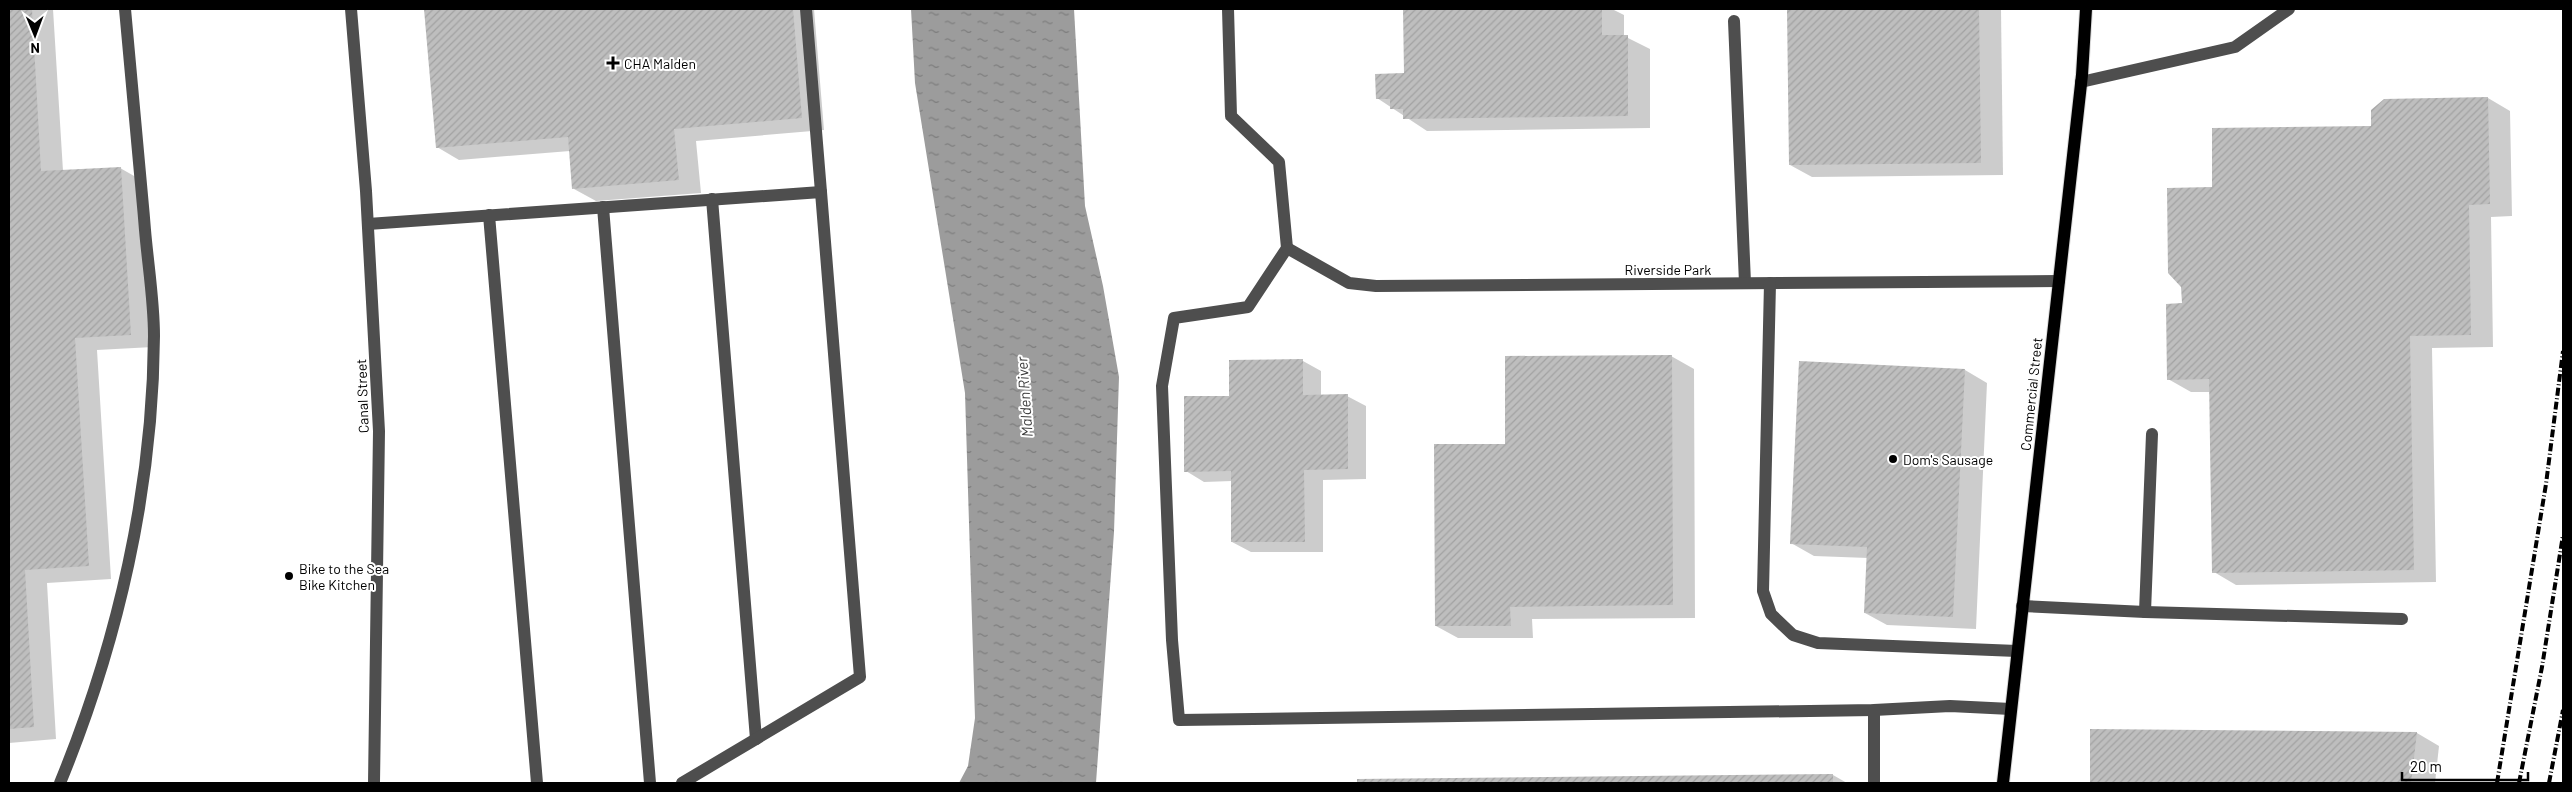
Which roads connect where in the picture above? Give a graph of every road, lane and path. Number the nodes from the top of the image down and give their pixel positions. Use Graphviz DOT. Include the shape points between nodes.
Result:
graph roads {
  1 [pos="125,9"];
  2 [pos="351,9"];
  3 [pos="806,9"];
  4 [pos="1228,9"];
  5 [pos="2086,9"];
  6 [pos="2289,9"];
  7 [pos="1734,21"];
  8 [pos="2081,82"];
  9 [pos="821,192"];
  10 [pos="712,200"];
  11 [pos="603,207"];
  12 [pos="489,215"];
  13 [pos="368,224"];
  14 [pos="1287,248"];
  15 [pos="2059,281"];
  16 [pos="1745,283"];
  17 [pos="1770,283"];
  18 [pos="2152,434"];
  19 [pos="2022,606"];
  20 [pos="2145,612"];
  21 [pos="2402,618"];
  22 [pos="2017,651"];
  23 [pos="1874,710"];
  24 [pos="2011,710"];
  25 [pos="756,739"];
  26 [pos="60,783"];
  27 [pos="374,783"];
  28 [pos="537,783"];
  29 [pos="650,783"];
  30 [pos="682,783"];
  31 [pos="1874,783"];
  32 [pos="2003,783"];
  1 -- 26 [label="street" via="154,333 148,448 135,533 119,602 99,672"];
  2 -- 13 [label="street, Canal Street"];
  3 -- 9 [label="street"];
  4 -- 14 [label="street" via="1231,116 1279,162"];
  5 -- 8 [label="main road, Commercial Street"];
  6 -- 8 [label="street" via="2235,47"];
  7 -- 16 [label="street"];
  8 -- 15 [label="main road, Commercial Street"];
  9 -- 10 [label="street"];
  9 -- 25 [label="street" via="860,677"];
  10 -- 11 [label="street"];
  10 -- 25 [label="street"];
  11 -- 12 [label="street"];
  11 -- 29 [label="street"];
  12 -- 13 [label="street"];
  12 -- 28 [label="street"];
  13 -- 27 [label="street, Canal Street" via="379,431"];
  14 -- 16 [label="street, Riverside Park" via="1349,283 1376,286"];
  14 -- 23 [label="street" via="1248,307 1174,318 1162,386 1172,640 1180,720"];
  15 -- 17 [label="street, Riverside Park"];
  15 -- 19 [label="main road, Commercial Street"];
  16 -- 17 [label="street, Riverside Park"];
  17 -- 22 [label="street" via="1763,591 1771,614 1793,635 1818,643"];
  18 -- 20 [label="street"];
  19 -- 20 [label="street"];
  19 -- 22 [label="main road, Commercial Street"];
  20 -- 21 [label="street"];
  22 -- 24 [label="main road, Commercial Street"];
  23 -- 24 [label="street" via="1950,706"];
  23 -- 31 [label="street"];
  24 -- 32 [label="main road, Commercial Street"];
  25 -- 30 [label="street"];
}
